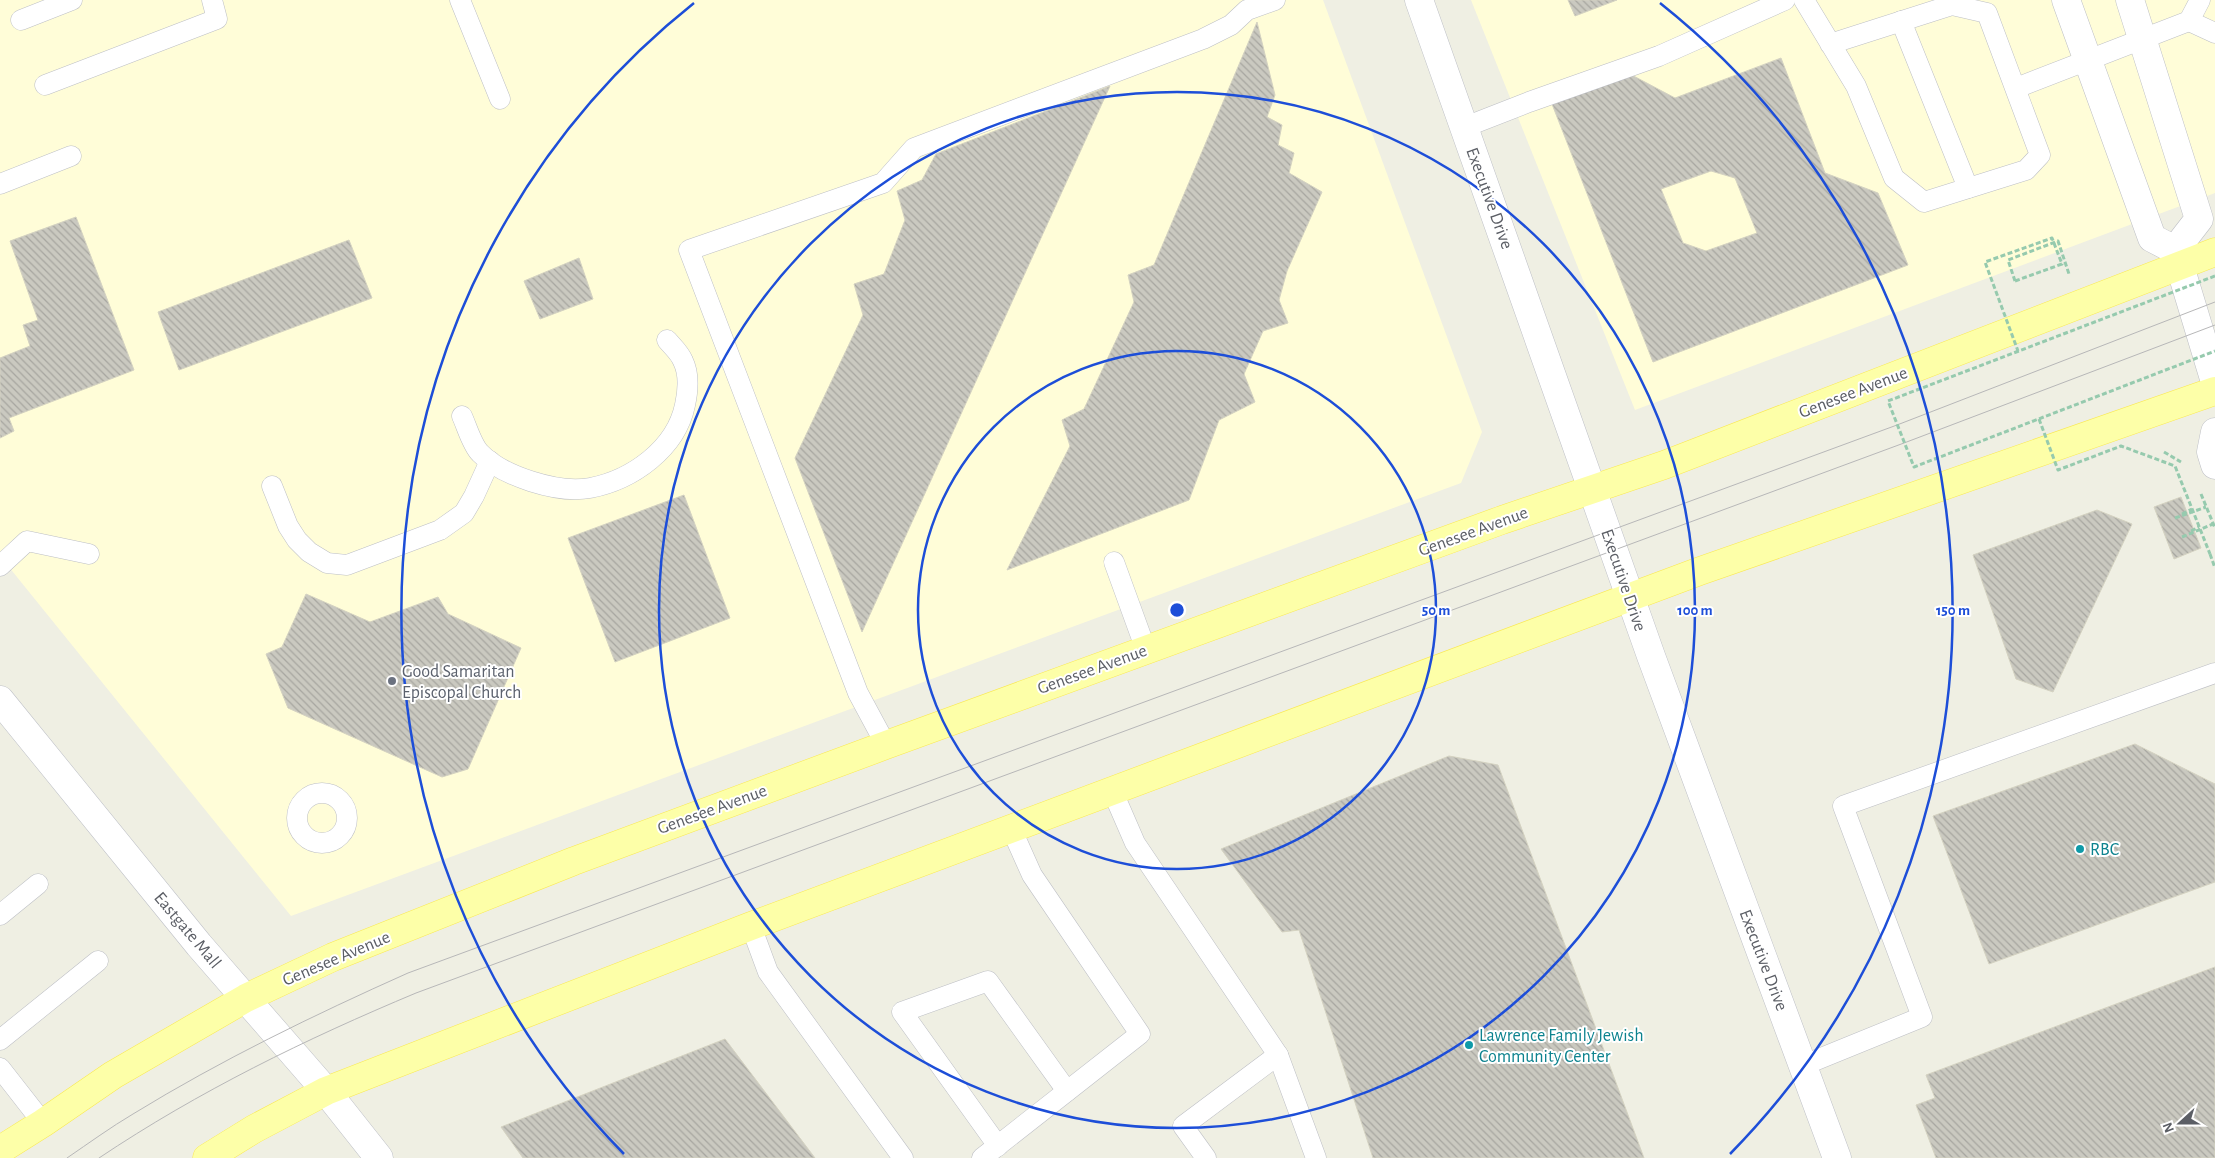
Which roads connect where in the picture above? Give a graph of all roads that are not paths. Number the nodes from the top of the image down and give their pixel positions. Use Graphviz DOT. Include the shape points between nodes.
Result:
graph roads {
  1 [pos="72,0"];
  2 [pos="212,0"];
  3 [pos="460,0"];
  4 [pos="1275,0"];
  5 [pos="1418,0"];
  6 [pos="1786,0"];
  7 [pos="1804,0"];
  8 [pos="2066,0"];
  9 [pos="2130,0"];
  10 [pos="2200,0"];
  11 [pos="21,20"];
  12 [pos="1901,21"];
  13 [pos="2189,21"];
  14 [pos="2215,33"];
  15 [pos="2143,39"];
  16 [pos="1830,44"];
  17 [pos="2087,59"];
  18 [pos="45,85"];
  19 [pos="2016,88"];
  20 [pos="500,99"];
  21 [pos="1464,127"];
  22 [pos="71,156"];
  23 [pos="0,184"];
  24 [pos="1968,188"];
  25 [pos="2215,252"];
  26 [pos="2178,258"];
  27 [pos="667,340"];
  28 [pos="2215,382"];
  29 [pos="2215,392"];
  30 [pos="462,416"];
  31 [pos="2215,432"];
  32 [pos="490,461"];
  33 [pos="2215,465"];
  34 [pos="272,486"];
  35 [pos="1592,490"];
  36 [pos="89,554"];
  37 [pos="1114,562"];
  38 [pos="0,566"];
  39 [pos="1630,597"];
  40 [pos="1146,650"];
  41 [pos="2215,672"];
  42 [pos="0,700"];
  43 [pos="886,745"];
  44 [pos="1112,790"];
  45 [pos="1011,828"];
  46 [pos="38,884"];
  47 [pos="0,915"];
  48 [pos="751,926"];
  49 [pos="98,961"];
  50 [pos="246,998"];
  51 [pos="0,1040"];
  52 [pos="1278,1055"];
  53 [pos="1804,1065"];
  54 [pos="0,1068"];
  55 [pos="326,1091"];
  56 [pos="1067,1091"];
  57 [pos="43,1123"];
  58 [pos="0,1150"];
  59 [pos="990,1152"];
  60 [pos="207,1158"];
  61 [pos="379,1158"];
  62 [pos="903,1158"];
  63 [pos="1206,1158"];
  64 [pos="1316,1158"];
  65 [pos="1837,1158"];
  1 -- 11 [label="lane"];
  2 -- 18 [label="lane" via="217,19"];
  3 -- 20 [label="lane"];
  4 -- 43 [label="lane" via="1248,10 1231,25 1203,39 914,148 883,183 690,250 858,694"];
  5 -- 21 [label="street, Executive Drive"];
  6 -- 21 [label="lane" via="1659,56"];
  7 -- 16 [label="lane"];
  8 -- 17 [label="street"];
  9 -- 15 [label="street"];
  10 -- 13 [label="lane"];
  12 -- 16 [label="lane"];
  12 -- 19 [label="lane" via="1952,5 1987,14"];
  12 -- 24 [label="lane"];
  13 -- 14 [label="lane"];
  13 -- 15 [label="lane"];
  15 -- 17 [label="lane"];
  15 -- 26 [label="street" via="2198,219"];
  16 -- 24 [label="lane" via="1856,86 1894,178 1924,202"];
  17 -- 19 [label="lane"];
  17 -- 26 [label="street" via="2152,238"];
  19 -- 24 [label="lane" via="2040,155 2026,170"];
  21 -- 35 [label="street, Executive Drive"];
  22 -- 23 [label="lane"];
  25 -- 26 [label="main road, Genesee Avenue"];
  26 -- 28 [label="street"];
  26 -- 35 [label="main road, Genesee Avenue" via="1664,465"];
  27 -- 32 [label="lane" via="683,360 689,387 683,413 671,439 646,462 620,478 588,488 557,487 530,481 498,468"];
  29 -- 39 [label="main road"];
  30 -- 32 [label="lane" via="479,452"];
  31 -- 33 [label="street" via="2211,452"];
  32 -- 34 [label="lane" via="464,513 440,530 348,565 326,563 297,540"];
  35 -- 39 [label="street, Executive Drive"];
  35 -- 40 [label="main road, Genesee Avenue"];
  36 -- 38 [label="lane" via="27,541"];
  37 -- 40 [label="lane"];
  39 -- 44 [label="main road"];
  39 -- 53 [label="street, Executive Drive"];
  40 -- 43 [label="main road, Genesee Avenue"];
  41 -- 53 [label="lane" via="1843,806 1922,1017"];
  42 -- 50 [label="street, Eastgate Mall" via="199,945"];
  43 -- 50 [label="main road, Genesee Avenue" via="565,864 333,957"];
  44 -- 45 [label="main road"];
  44 -- 52 [label="lane" via="1135,843"];
  45 -- 48 [label="main road"];
  45 -- 56 [label="lane" via="1032,875 1140,1034"];
  46 -- 47 [label="lane"];
  48 -- 55 [label="main road"];
  48 -- 62 [label="lane" via="768,972"];
  49 -- 51 [label="lane"];
  50 -- 55 [label="street, Eastgate Mall"];
  50 -- 57 [label="main road, Genesee Avenue" via="113,1074"];
  52 -- 63 [label="lane" via="1183,1126"];
  52 -- 64 [label="lane"];
  53 -- 65 [label="street, Executive Drive"];
  54 -- 57 [label="lane"];
  55 -- 60 [label="main road"];
  55 -- 61 [label="street, Eastgate Mall"];
  56 -- 59 [label="lane"];
  56 -- 59 [label="lane" via="988,981 902,1012"];
  57 -- 58 [label="main road, Genesee Avenue"];
}
